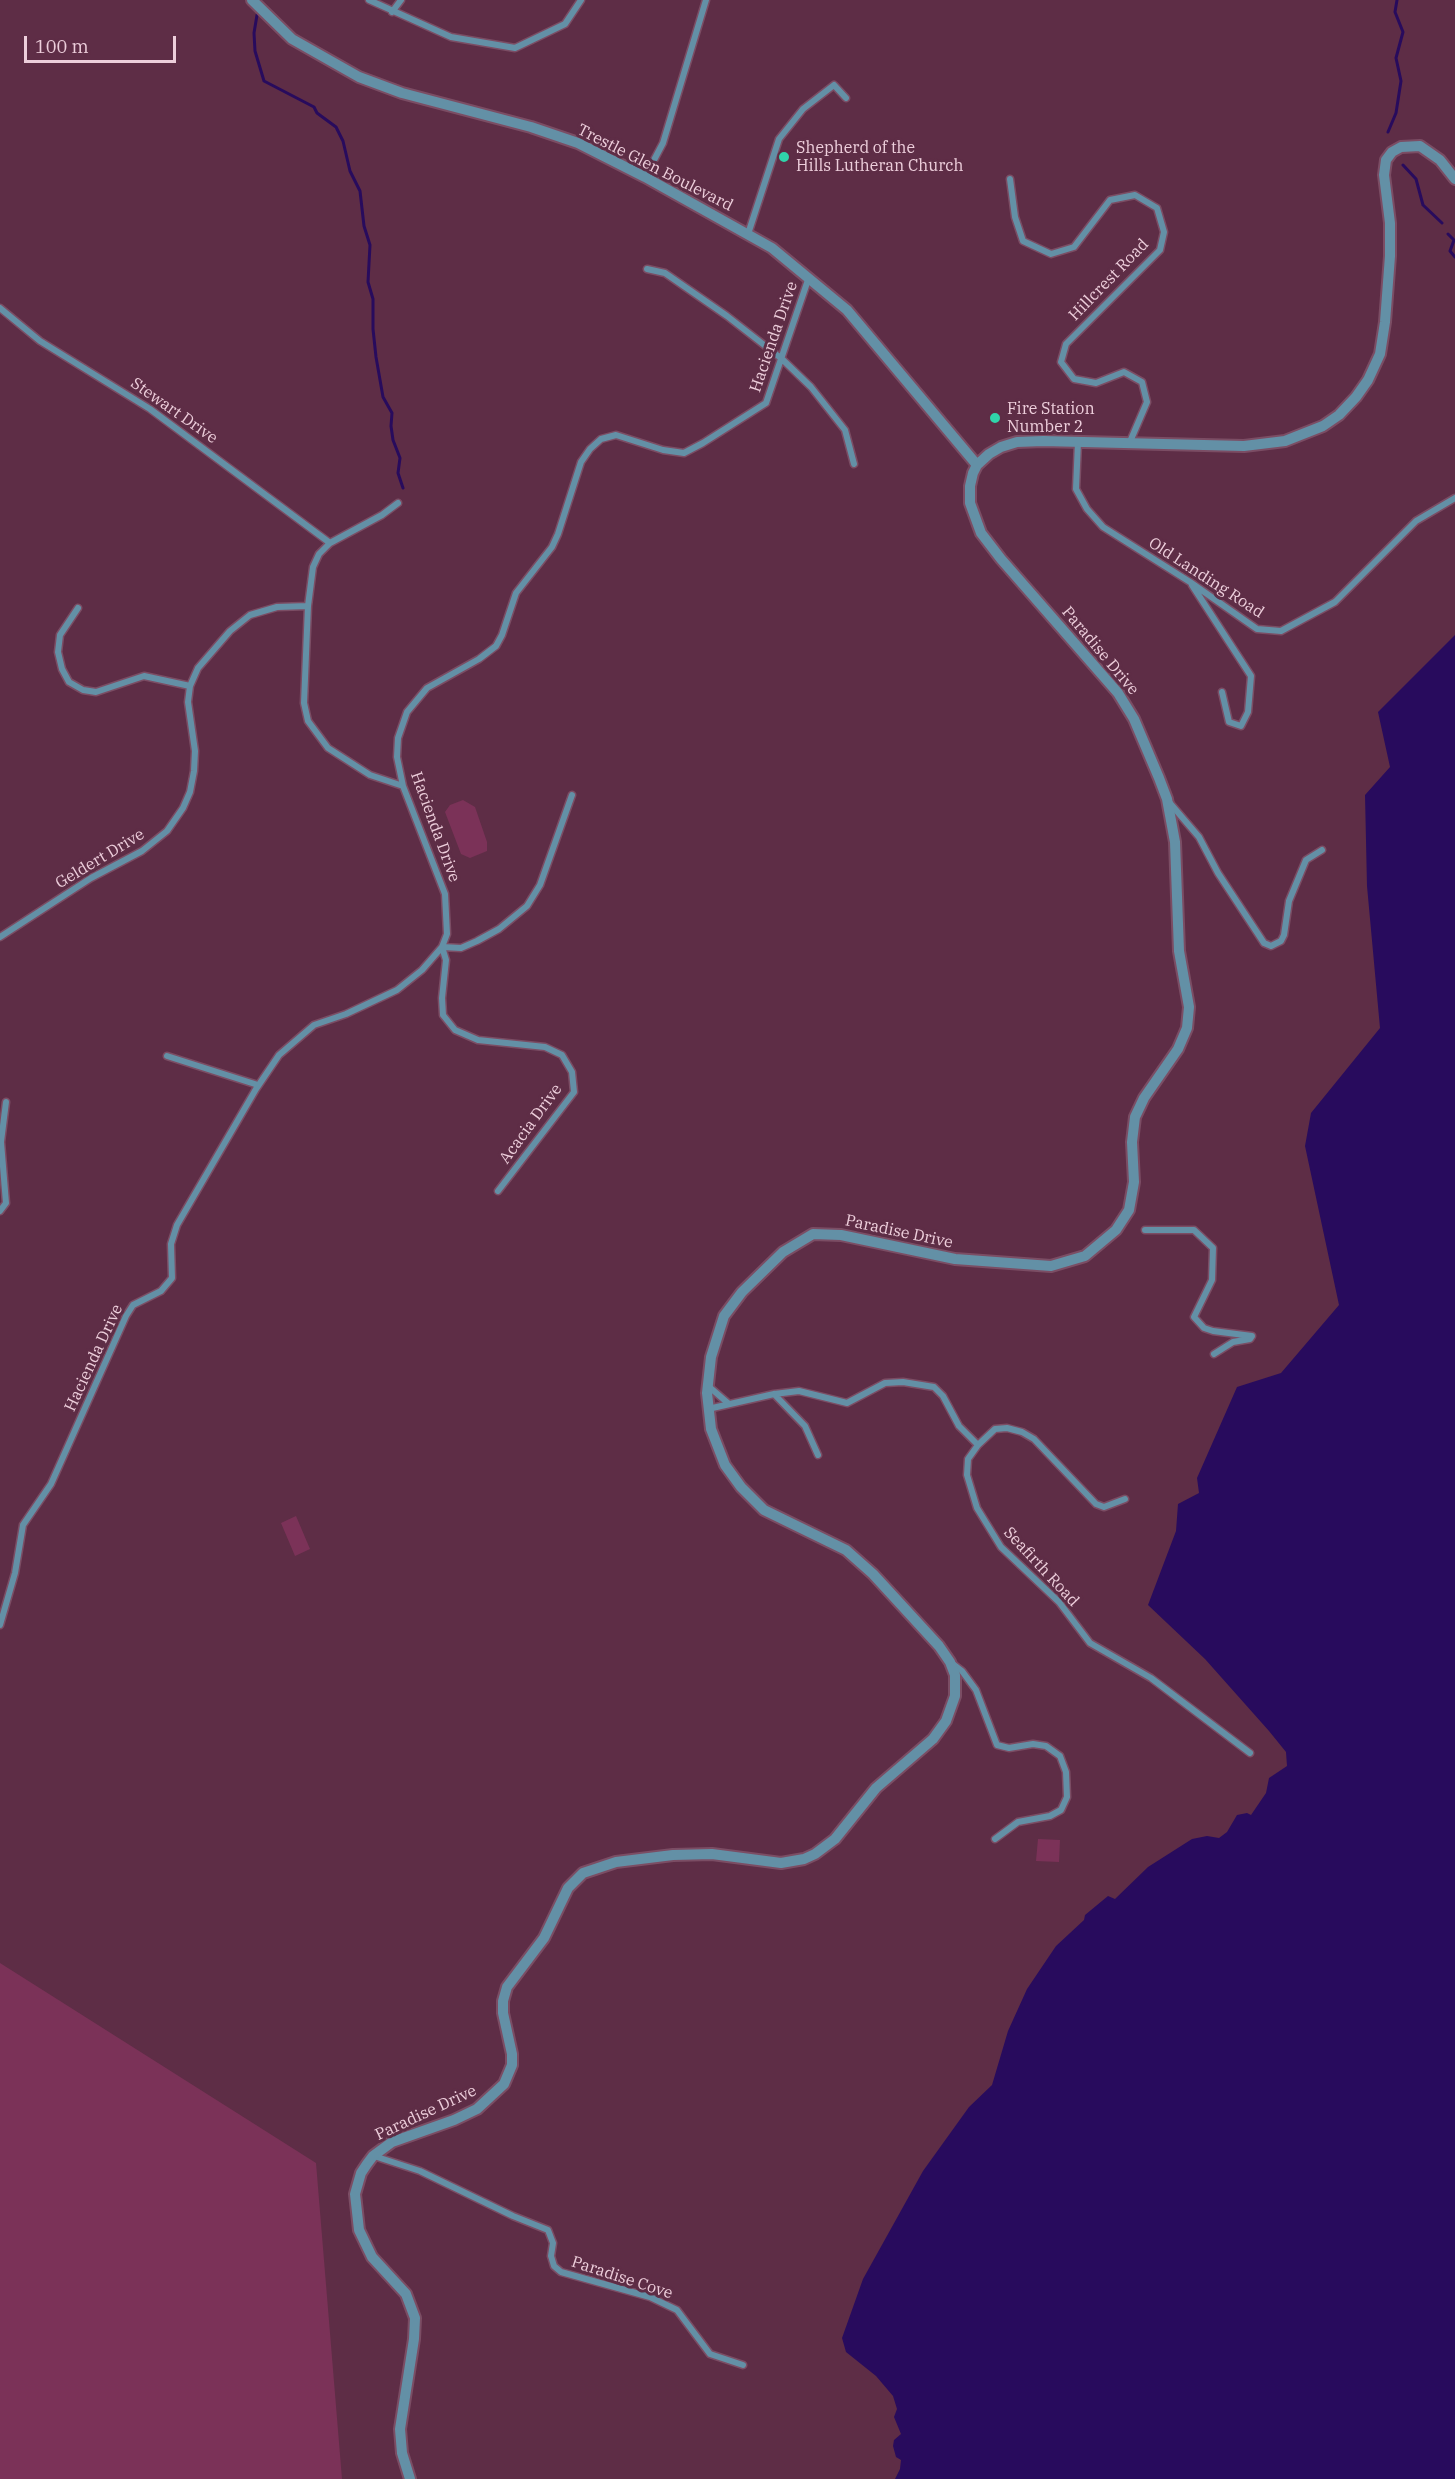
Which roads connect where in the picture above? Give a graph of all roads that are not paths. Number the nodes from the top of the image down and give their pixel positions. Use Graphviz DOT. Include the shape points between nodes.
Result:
graph roads {
  1 [pos="252,0"];
  2 [pos="369,0"];
  3 [pos="400,0"];
  4 [pos="581,0"];
  5 [pos="706,0"];
  6 [pos="392,12"];
  7 [pos="846,98"];
  8 [pos="645,177"];
  9 [pos="1010,179"];
  10 [pos="1455,179"];
  11 [pos="748,234"];
  12 [pos="647,269"];
  13 [pos="809,276"];
  14 [pos="0,308"];
  15 [pos="782,359"];
  16 [pos="1078,442"];
  17 [pos="1129,444"];
  18 [pos="854,464"];
  19 [pos="977,465"];
  20 [pos="1455,498"];
  21 [pos="398,504"];
  22 [pos="330,543"];
  23 [pos="1190,582"];
  24 [pos="308,606"];
  25 [pos="78,608"];
  26 [pos="190,686"];
  27 [pos="1222,692"];
  28 [pos="403,786"];
  29 [pos="572,795"];
  30 [pos="1167,799"];
  31 [pos="1322,850"];
  32 [pos="0,937"];
  33 [pos="442,947"];
  34 [pos="167,1056"];
  35 [pos="258,1085"];
  36 [pos="6,1102"];
  37 [pos="498,1191"];
  38 [pos="0,1211"];
  39 [pos="1145,1230"];
  40 [pos="1214,1354"];
  41 [pos="707,1384"];
  42 [pos="774,1394"];
  43 [pos="729,1404"];
  44 [pos="708,1409"];
  45 [pos="978,1445"];
  46 [pos="818,1455"];
  47 [pos="1125,1499"];
  48 [pos="0,1625"];
  49 [pos="950,1662"];
  50 [pos="1250,1753"];
  51 [pos="995,1839"];
  52 [pos="373,2156"];
  53 [pos="743,2365"];
  54 [pos="410,2479"];
  1 -- 8 [label="street, Trestle Glen Boulevard" via="292,39 359,77 402,93 547,132"];
  2 -- 6 [label="street"];
  3 -- 6 [label="street"];
  4 -- 6 [label="street" via="565,24 515,48 451,38"];
  5 -- 8 [label="street" via="663,143"];
  7 -- 11 [label="street" via="834,85 804,109 780,139"];
  8 -- 11 [label="street, Trestle Glen Boulevard"];
  9 -- 17 [label="street, Hillcrest Road" via="1023,241 1051,254 1074,247 1110,200 1135,195 1157,208 1164,232 1160,250 1066,344 1061,362 1074,380 1096,383 1124,372 1142,382 1147,402"];
  10 -- 17 [label="street" via="1440,160 1420,146 1401,147 1386,160 1384,181 1391,245 1381,349 1368,380 1339,415 1311,432 1276,443"];
  11 -- 13 [label="street, Trestle Glen Boulevard"];
  12 -- 15 [label="street" via="664,273"];
  13 -- 15 [label="street, Hacienda Drive"];
  13 -- 19 [label="street, Trestle Glen Boulevard" via="862,326"];
  14 -- 22 [label="street, Stewart Drive" via="40,341 150,409"];
  15 -- 18 [label="street" via="811,387 845,430"];
  15 -- 28 [label="street, Hacienda Drive" via="766,403 684,453 616,435 601,439 590,449 581,462 552,547 516,593 496,646 427,688 407,712 398,738"];
  16 -- 17 [label="street"];
  16 -- 19 [label="street" via="1011,444 992,452"];
  16 -- 23 [label="street, Old Landing Road" via="1076,489 1087,509 1103,527"];
  19 -- 30 [label="street, Paradise Drive" via="969,494 981,533 1126,705"];
  20 -- 23 [label="street, Old Landing Road" via="1416,521 1335,602 1281,632 1257,629"];
  21 -- 22 [label="street"];
  22 -- 24 [label="street" via="313,567"];
  23 -- 27 [label="street" via="1251,676 1248,712 1241,726 1229,722"];
  24 -- 26 [label="street, Geldert Drive" via="277,607 250,615 208,655"];
  24 -- 28 [label="street" via="304,704 308,721 328,748 370,775"];
  25 -- 26 [label="street" via="60,635 58,652 69,682 96,692 144,675"];
  26 -- 32 [label="street, Geldert Drive" via="194,771 183,808 167,831 142,851 91,878"];
  28 -- 33 [label="street, Hacienda Drive" via="445,894 447,934"];
  29 -- 33 [label="street" via="540,885 527,906 477,941 461,948"];
  30 -- 31 [label="street" via="1199,837 1218,873 1264,943 1270,946 1284,935 1289,901 1306,860"];
  30 -- 41 [label="street, Paradise Drive" via="1175,842 1179,951 1189,1018 1178,1049 1135,1117 1133,1197 1124,1220 1085,1256 1052,1266 955,1259 841,1235 813,1234 783,1252 727,1310 716,1337"];
  33 -- 35 [label="street, Hacienda Drive" via="397,990 314,1025 279,1054"];
  33 -- 37 [label="street, Acacia Drive" via="446,960 443,1015 455,1030 478,1040 545,1047 562,1055 572,1072 574,1092"];
  34 -- 35 [label="street"];
  35 -- 48 [label="street, Hacienda Drive" via="177,1225 171,1244 172,1278 161,1291 134,1305 126,1316 51,1484 23,1525"];
  36 -- 38 [label="street" via="1,1142 6,1203"];
  39 -- 40 [label="street" via="1194,1230 1213,1248 1212,1280 1194,1317 1213,1331 1252,1336"];
  41 -- 43 [label="street"];
  41 -- 44 [label="street, Paradise Drive"];
  42 -- 43 [label="street"];
  42 -- 45 [label="street" via="799,1391 847,1403 885,1383 934,1387 959,1426"];
  42 -- 46 [label="street" via="805,1426"];
  43 -- 44 [label="street"];
  44 -- 49 [label="street, Paradise Drive" via="720,1455 747,1493 776,1517 832,1542 859,1560"];
  45 -- 47 [label="street" via="995,1429 1022,1431 1096,1504 1113,1506"];
  45 -- 50 [label="street, Seafirth Road" via="968,1459 967,1475 977,1508 1000,1547 1059,1602 1089,1643 1151,1678"];
  49 -- 51 [label="street" via="976,1690 997,1744 1010,1748 1046,1746 1060,1756 1066,1772 1067,1797 1061,1810 1018,1822"];
  49 -- 52 [label="street, Paradise Drive" via="955,1675 955,1696 940,1731 876,1788 835,1839 815,1854 781,1863 711,1854 673,1855 605,1864 583,1873 563,1898 544,1938 507,1987 503,2013 512,2065 504,2084 477,2109 392,2142"];
  52 -- 53 [label="street, Paradise Cove" via="420,2171 548,2230 554,2266 561,2272 650,2297 677,2310 710,2354"];
  52 -- 54 [label="street, Paradise Drive" via="357,2183 355,2206 364,2243 406,2294 415,2318 400,2429"];
}
